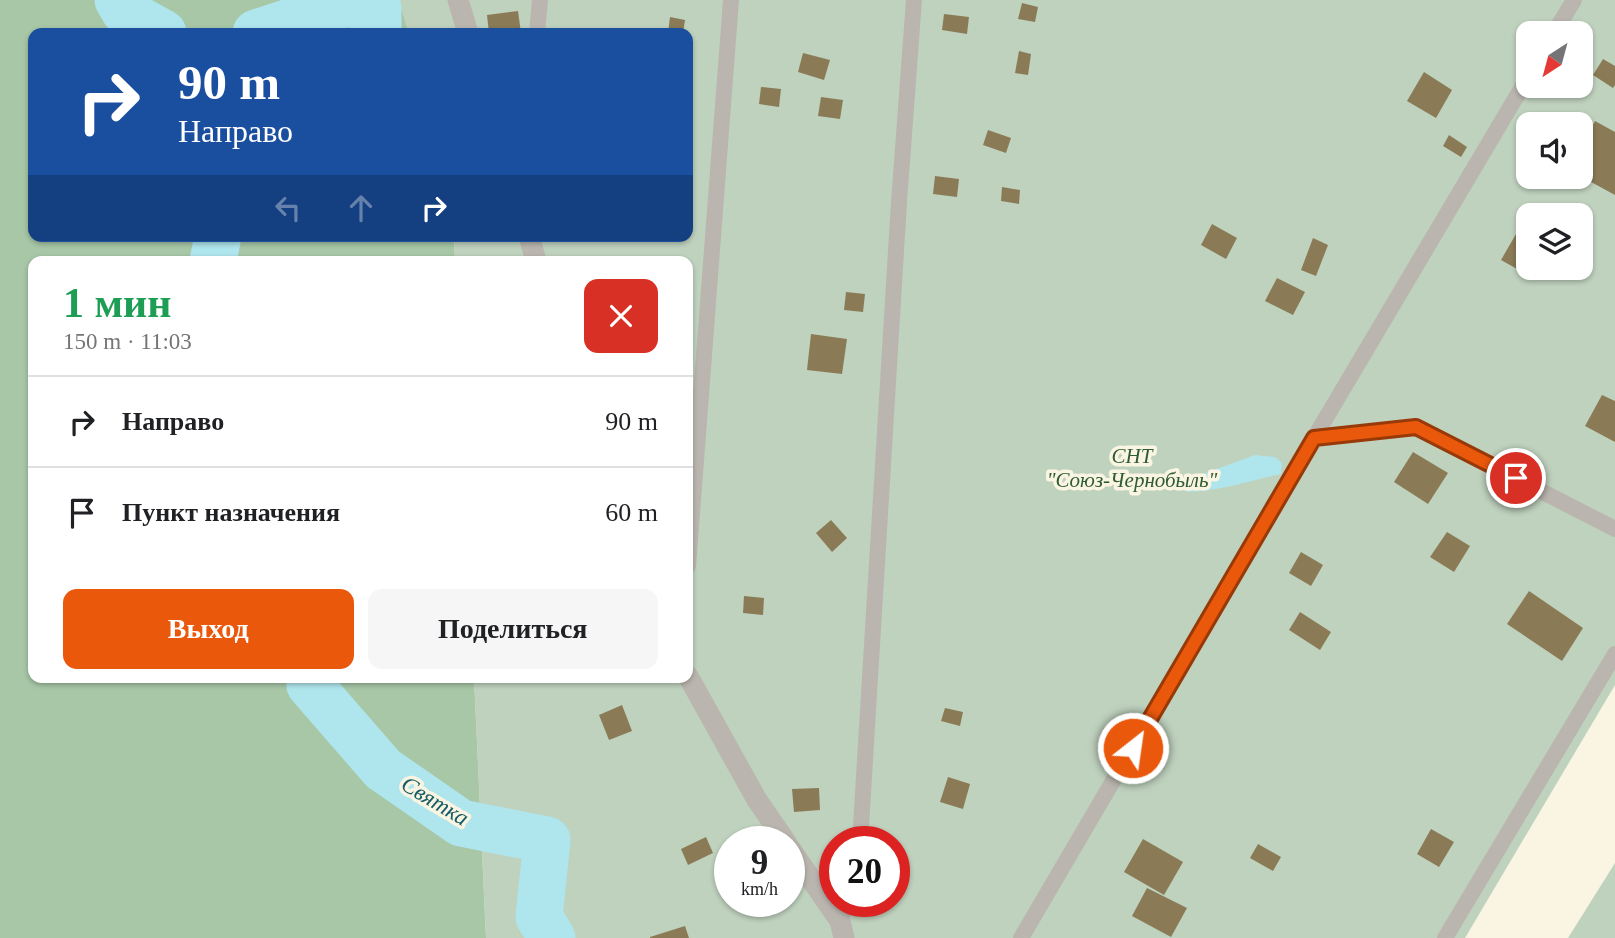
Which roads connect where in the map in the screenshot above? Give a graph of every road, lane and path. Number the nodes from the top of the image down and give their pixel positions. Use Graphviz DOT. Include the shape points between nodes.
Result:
graph roads {
  1 [pos="458,0"];
  2 [pos="540,0"];
  3 [pos="731,0"];
  4 [pos="914,0"];
  5 [pos="1574,0"];
  6 [pos="1561,21"];
  7 [pos="466,28"];
  8 [pos="537,28"];
  9 [pos="1516,97"];
  10 [pos="1314,438"];
  11 [pos="693,500"];
  12 [pos="1615,529"];
  13 [pos="1615,654"];
  14 [pos="692,683"];
  15 [pos="775,826"];
  16 [pos="861,826"];
  17 [pos="805,868"];
  18 [pos="844,920"];
  19 [pos="1021,938"];
  20 [pos="1445,938"];
  1 -- 7 [label="street"];
  2 -- 8 [label="lane"];
  3 -- 11 [label="lane"];
  4 -- 16 [label="lane"];
  5 -- 6 [label="lane"];
  9 -- 10 [label="lane"];
  10 -- 12 [label="lane" via="1416,427"];
  10 -- 19 [label="lane"];
  13 -- 20 [label="lane"];
  14 -- 15 [label="street"];
  17 -- 18 [label="street"];
}
